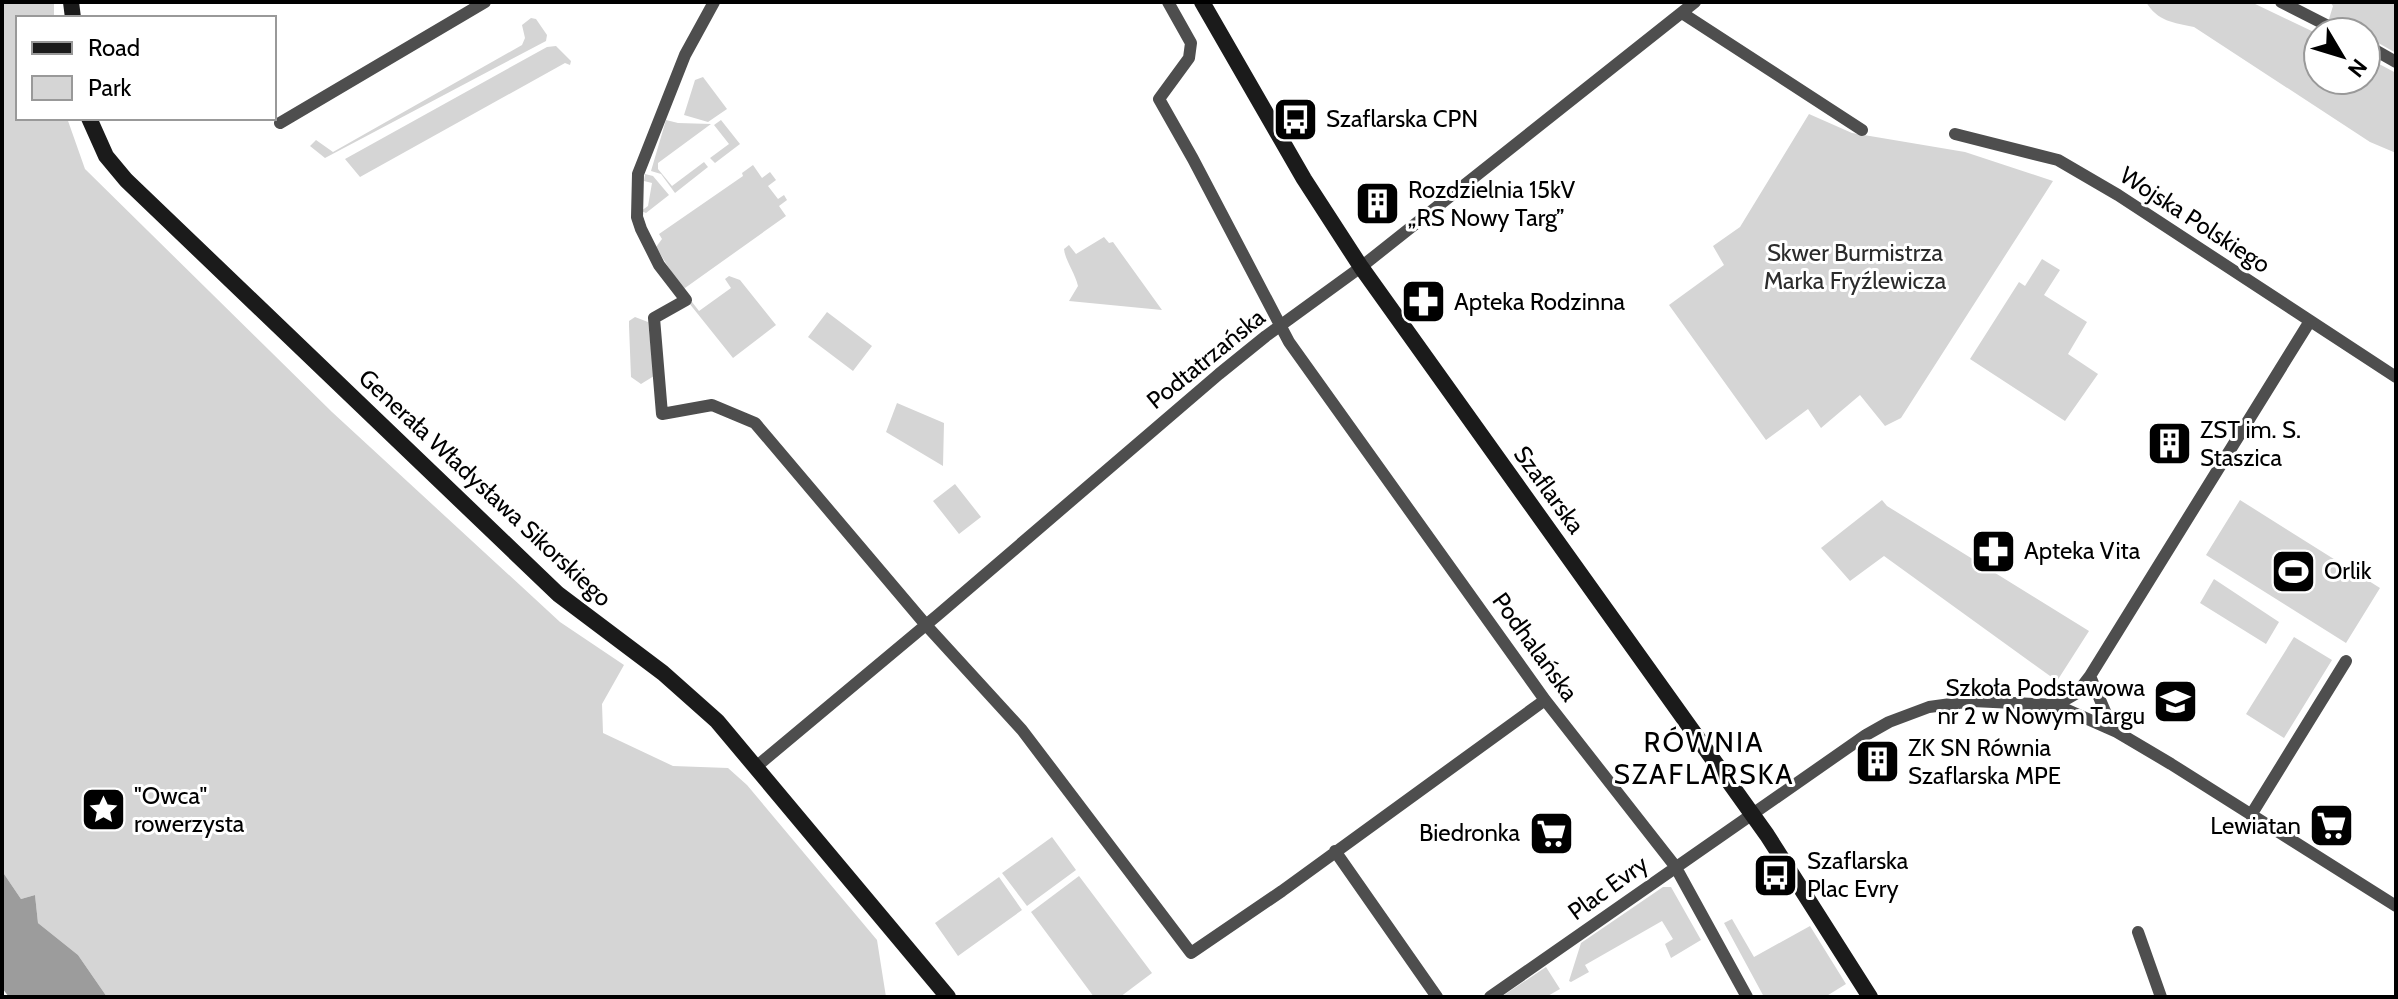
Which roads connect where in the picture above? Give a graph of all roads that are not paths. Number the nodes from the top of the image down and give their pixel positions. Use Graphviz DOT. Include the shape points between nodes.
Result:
graph roads {
  1 [pos="485,2"];
  2 [pos="714,2"];
  3 [pos="1168,2"];
  4 [pos="1202,2"];
  5 [pos="1695,2"];
  6 [pos="2281,2"];
  7 [pos="1682,13"];
  8 [pos="2309,16"];
  9 [pos="90,120"];
  10 [pos="280,123"];
  11 [pos="1862,130"];
  12 [pos="1955,134"];
  13 [pos="1361,267"];
  14 [pos="2310,321"];
  15 [pos="1279,326"];
  16 [pos="2396,377"];
  17 [pos="926,625"];
  18 [pos="2346,661"];
  19 [pos="2090,676"];
  20 [pos="1545,700"];
  21 [pos="2056,705"];
  22 [pos="2117,732"];
  23 [pos="757,766"];
  24 [pos="1751,813"];
  25 [pos="2251,815"];
  26 [pos="1335,851"];
  27 [pos="1675,866"];
  28 [pos="2396,906"];
  29 [pos="2138,932"];
  30 [pos="948,997"];
  31 [pos="1437,997"];
  32 [pos="1490,997"];
  33 [pos="1747,997"];
  34 [pos="1870,997"];
  35 [pos="2161,997"];
  1 -- 10 [label="street"];
  2 -- 17 [label="street" via="685,55 638,174 641,229 659,265 686,300 654,318 662,414 712,405 755,423"];
  3 -- 15 [label="street, Podhalańska" via="1191,43 1189,58 1159,99"];
  4 -- 13 [label="street, Szaflarska"];
  5 -- 7 [label="street, Podtatrzańska"];
  6 -- 8 [label="street"];
  7 -- 11 [label="street"];
  7 -- 13 [label="street, Podtatrzańska"];
  9 -- 23 [label="street, Generała Władysława Sikorskiego" via="106,156 126,180 558,594 689,694"];
  12 -- 14 [label="street, Wojska Polskiego" via="2058,160"];
  13 -- 15 [label="street, Podtatrzańska"];
  13 -- 24 [label="street, Szaflarska"];
  14 -- 16 [label="street, Wojska Polskiego"];
  14 -- 19 [label="street"];
  15 -- 17 [label="street, Podtatrzańska"];
  15 -- 20 [label="street, Podhalańska"];
  17 -- 23 [label="street, Podtatrzańska"];
  17 -- 26 [label="street" via="1022,730 1191,953"];
  18 -- 25 [label="street"];
  19 -- 21 [label="street" via="2077,693"];
  19 -- 22 [label="street"];
  20 -- 26 [label="street"];
  20 -- 27 [label="street, Podhalańska"];
  21 -- 22 [label="street"];
  21 -- 24 [label="street, Plac Evry" via="1973,701 1929,707 1866,735"];
  22 -- 25 [label="street"];
  23 -- 30 [label="street, Generała Władysława Sikorskiego"];
  24 -- 27 [label="street, Plac Evry"];
  24 -- 34 [label="street, Szaflarska"];
  25 -- 28 [label="street"];
  26 -- 31 [label="street"];
  27 -- 32 [label="street, Plac Evry"];
  27 -- 33 [label="street, Podhalańska"];
  29 -- 35 [label="street"];
}
